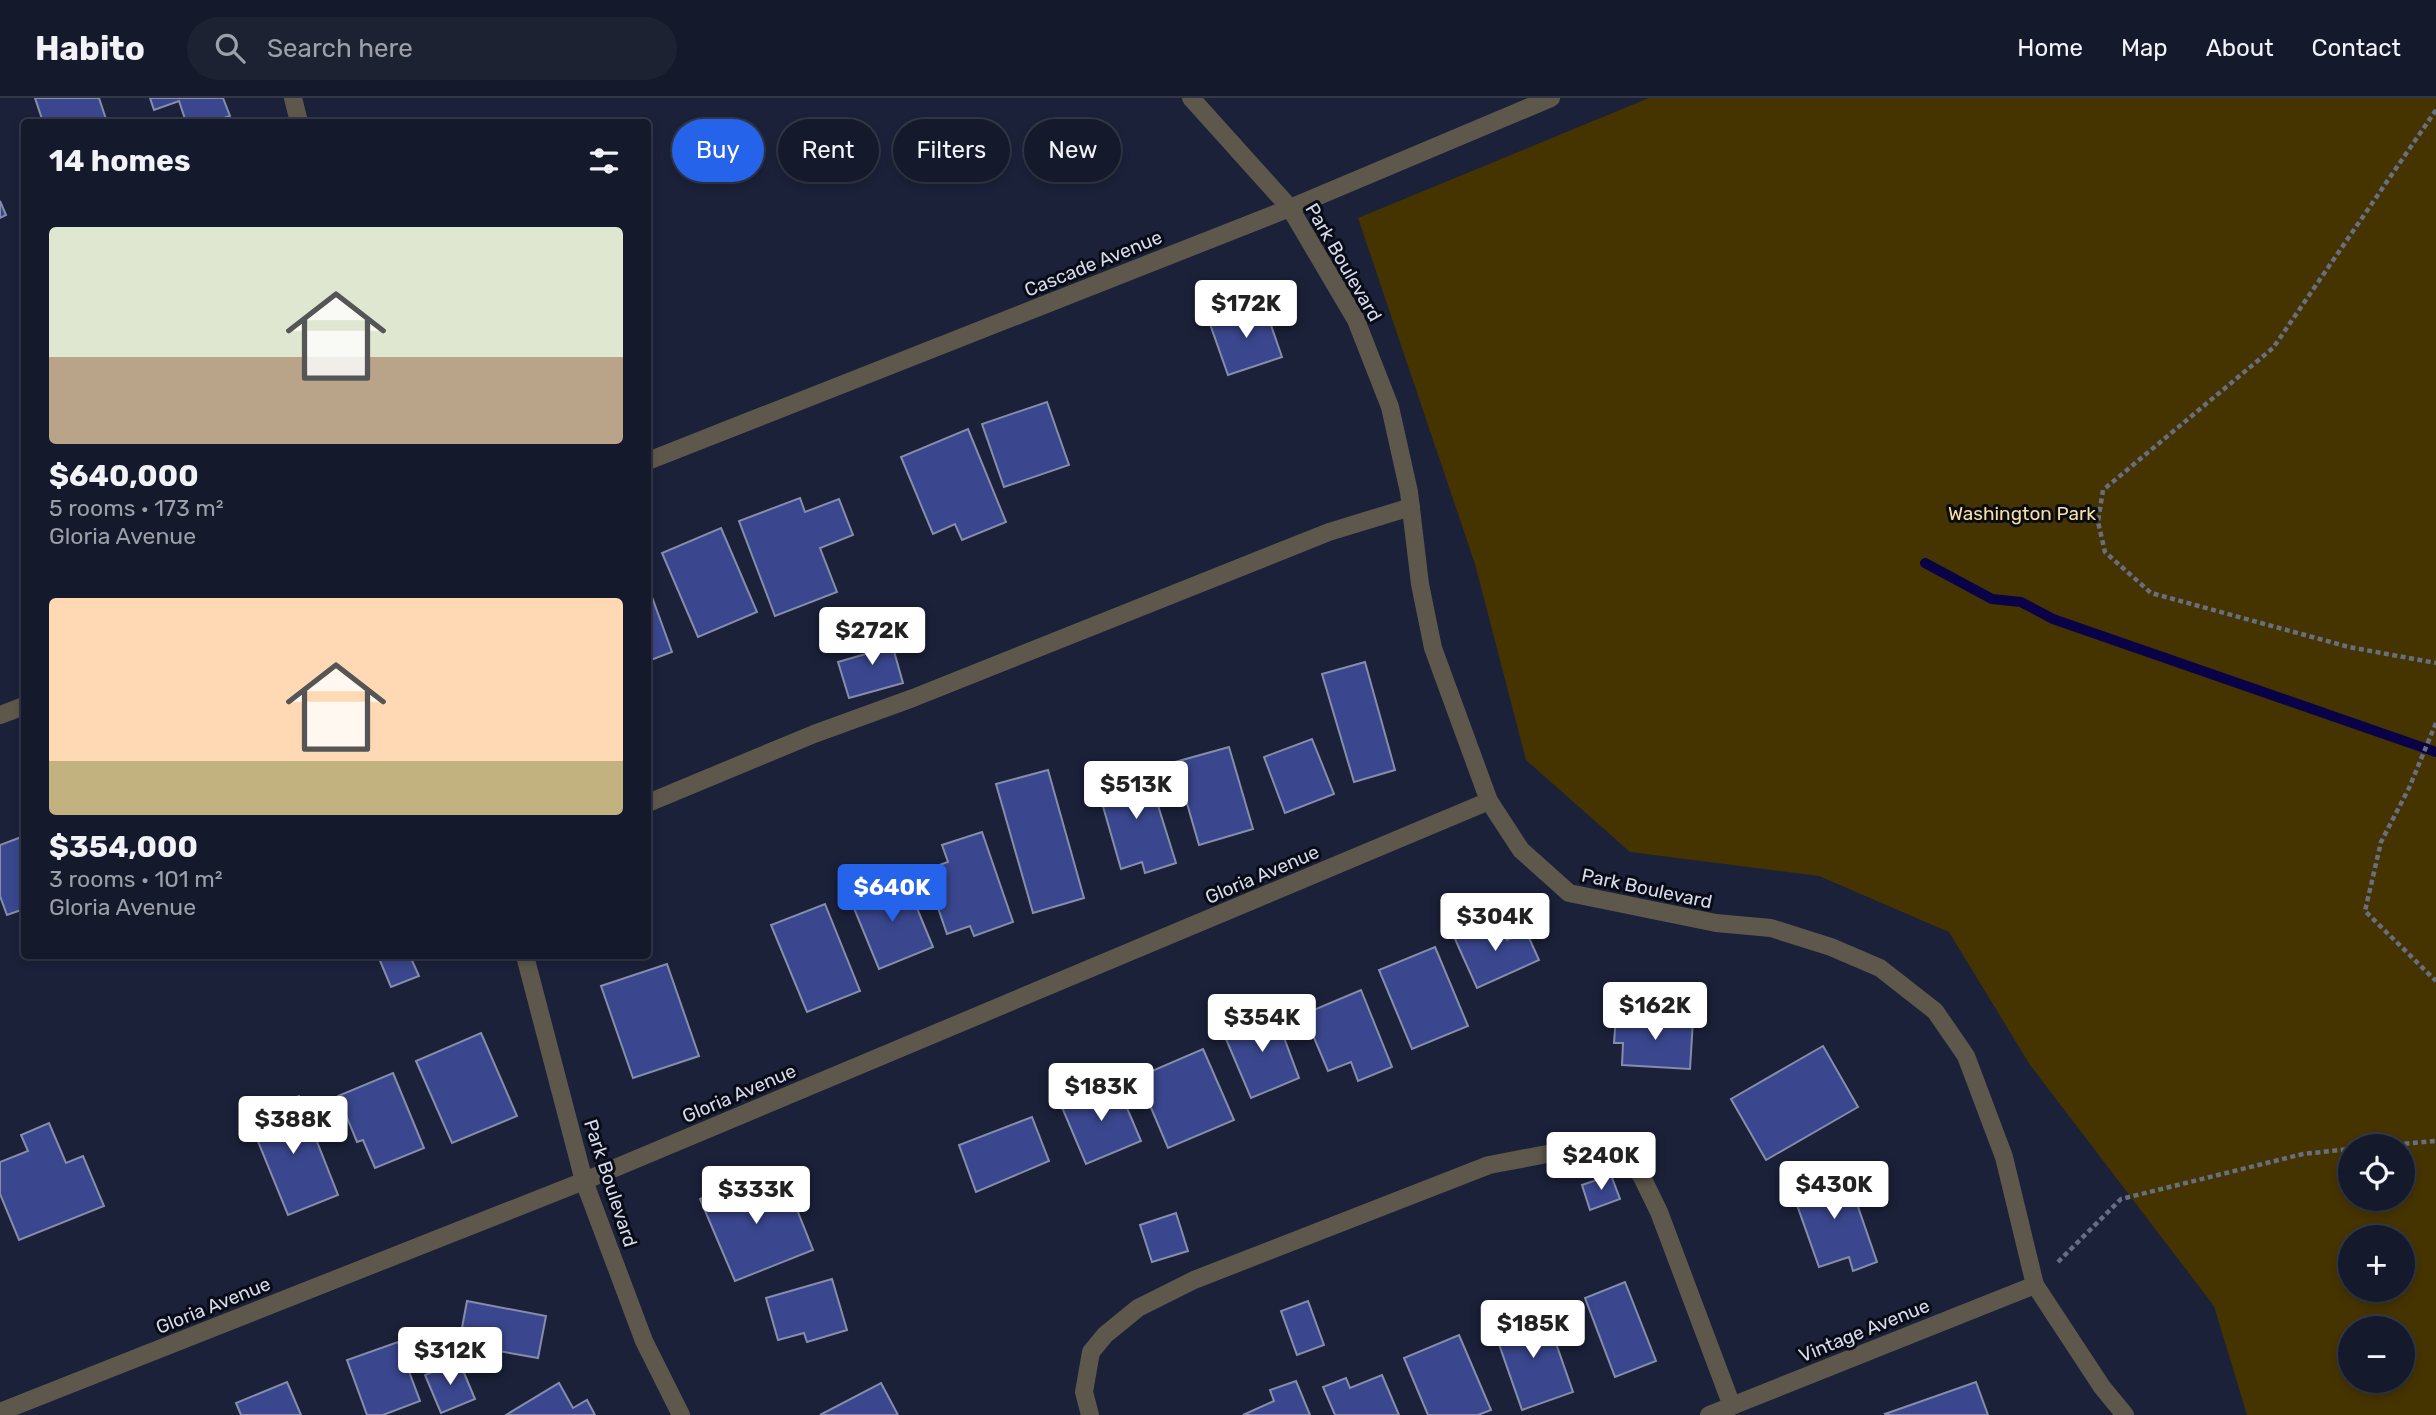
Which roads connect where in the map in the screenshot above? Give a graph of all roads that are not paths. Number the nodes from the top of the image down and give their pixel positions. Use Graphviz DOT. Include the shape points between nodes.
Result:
graph roads {
  1 [pos="293,98"];
  2 [pos="1191,98"];
  3 [pos="1551,98"];
  4 [pos="298,119"];
  5 [pos="1290,208"];
  6 [pos="651,460"];
  7 [pos="1411,507"];
  8 [pos="21,707"];
  9 [pos="0,715"];
  10 [pos="1489,801"];
  11 [pos="651,802"];
  12 [pos="526,959"];
  13 [pos="584,1181"];
  14 [pos="2035,1285"];
  15 [pos="1732,1406"];
  16 [pos="0,1412"];
  17 [pos="681,1415"];
  18 [pos="1090,1415"];
  19 [pos="1709,1415"];
  20 [pos="2125,1415"];
  1 -- 4 [label="street"];
  2 -- 5 [label="street, Park Boulevard"];
  3 -- 5 [label="street, Cascade Avenue"];
  5 -- 6 [label="street, Cascade Avenue"];
  5 -- 7 [label="street, Park Boulevard" via="1356,320 1390,407"];
  7 -- 10 [label="street, Park Boulevard" via="1433,648"];
  7 -- 11 [label="street" via="1317,536"];
  8 -- 9 [label="street"];
  10 -- 13 [label="street, Gloria Avenue"];
  10 -- 14 [label="street, Park Boulevard" via="1521,850 1569,893 1716,923 1772,928 1831,947 1880,968 1935,1011 1966,1056 1999,1144"];
  12 -- 13 [label="street, Park Boulevard"];
  13 -- 16 [label="street, Gloria Avenue"];
  13 -- 17 [label="street, Park Boulevard" via="644,1341"];
  14 -- 15 [label="street, Vintage Avenue"];
  14 -- 20 [label="street, Park Boulevard"];
  15 -- 18 [label="street" via="1642,1177 1631,1160 1613,1150 1584,1147 1489,1165 1194,1280 1138,1308 1091,1352 1084,1392"];
  15 -- 19 [label="street, Vintage Avenue"];
}
